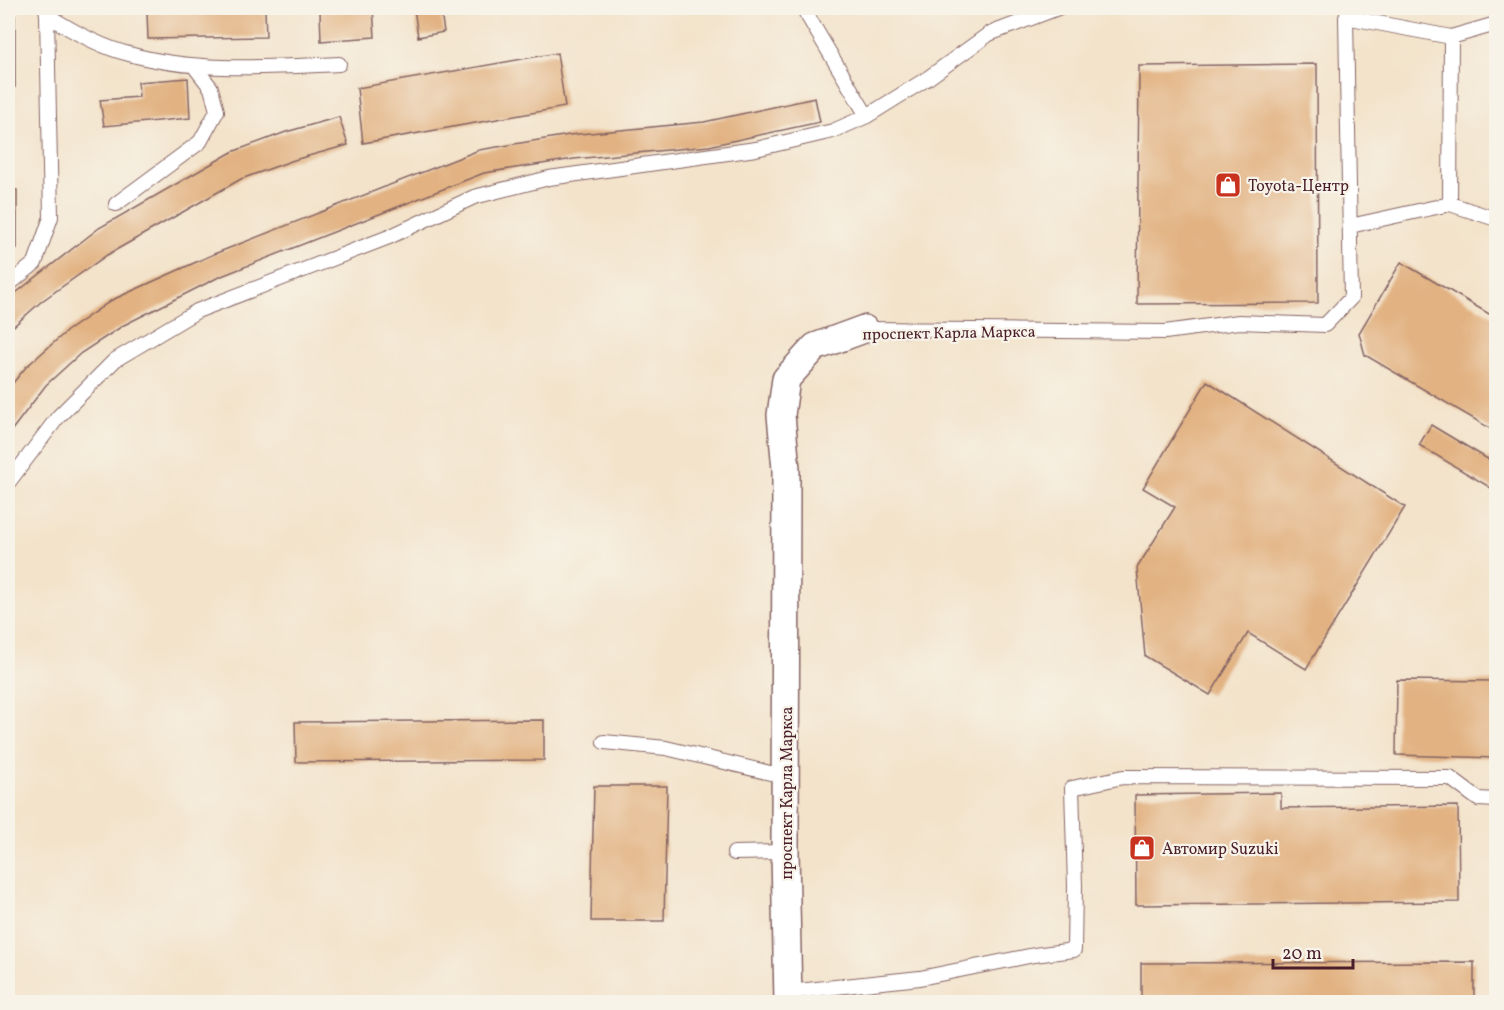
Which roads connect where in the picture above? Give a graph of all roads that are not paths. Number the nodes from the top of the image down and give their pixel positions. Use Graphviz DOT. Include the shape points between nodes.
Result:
graph roads {
  1 [pos="803,8"];
  2 [pos="1058,8"];
  3 [pos="46,11"];
  4 [pos="1497,24"];
  5 [pos="1451,37"];
  6 [pos="339,64"];
  7 [pos="194,66"];
  8 [pos="867,116"];
  9 [pos="116,204"];
  10 [pos="1450,204"];
  11 [pos="1497,219"];
  12 [pos="1350,226"];
  13 [pos="8,285"];
  14 [pos="864,329"];
  15 [pos="8,483"];
  16 [pos="604,742"];
  17 [pos="787,777"];
  18 [pos="1497,800"];
  19 [pos="785,852"];
  20 [pos="734,853"];
  21 [pos="788,997"];
  1 -- 8 [label="lane"];
  2 -- 8 [label="lane" via="989,34"];
  3 -- 7 [label="lane" via="74,32 128,54"];
  3 -- 13 [label="lane" via="51,217 35,263"];
  4 -- 5 [label="lane"];
  5 -- 10 [label="lane"];
  5 -- 12 [label="lane, проспект Карла Маркса" via="1346,17"];
  6 -- 7 [label="lane"];
  7 -- 9 [label="lane" via="211,88 217,111 200,142"];
  8 -- 15 [label="lane" via="832,131 756,149 549,178 474,197 389,237 197,311 115,360 58,417"];
  10 -- 11 [label="lane"];
  10 -- 12 [label="lane"];
  12 -- 14 [label="lane, проспект Карла Маркса" via="1351,298 1325,325 1239,322 1165,332"];
  14 -- 17 [label="street, проспект Карла Маркса" via="815,347 786,379 781,415 786,469"];
  16 -- 17 [label="lane" via="666,748"];
  17 -- 19 [label="street, проспект Карла Маркса"];
  18 -- 21 [label="lane" via="1478,799 1450,778 1123,777 1072,788 1074,950"];
  19 -- 20 [label="lane"];
  19 -- 21 [label="street, проспект Карла Маркса"];
}
